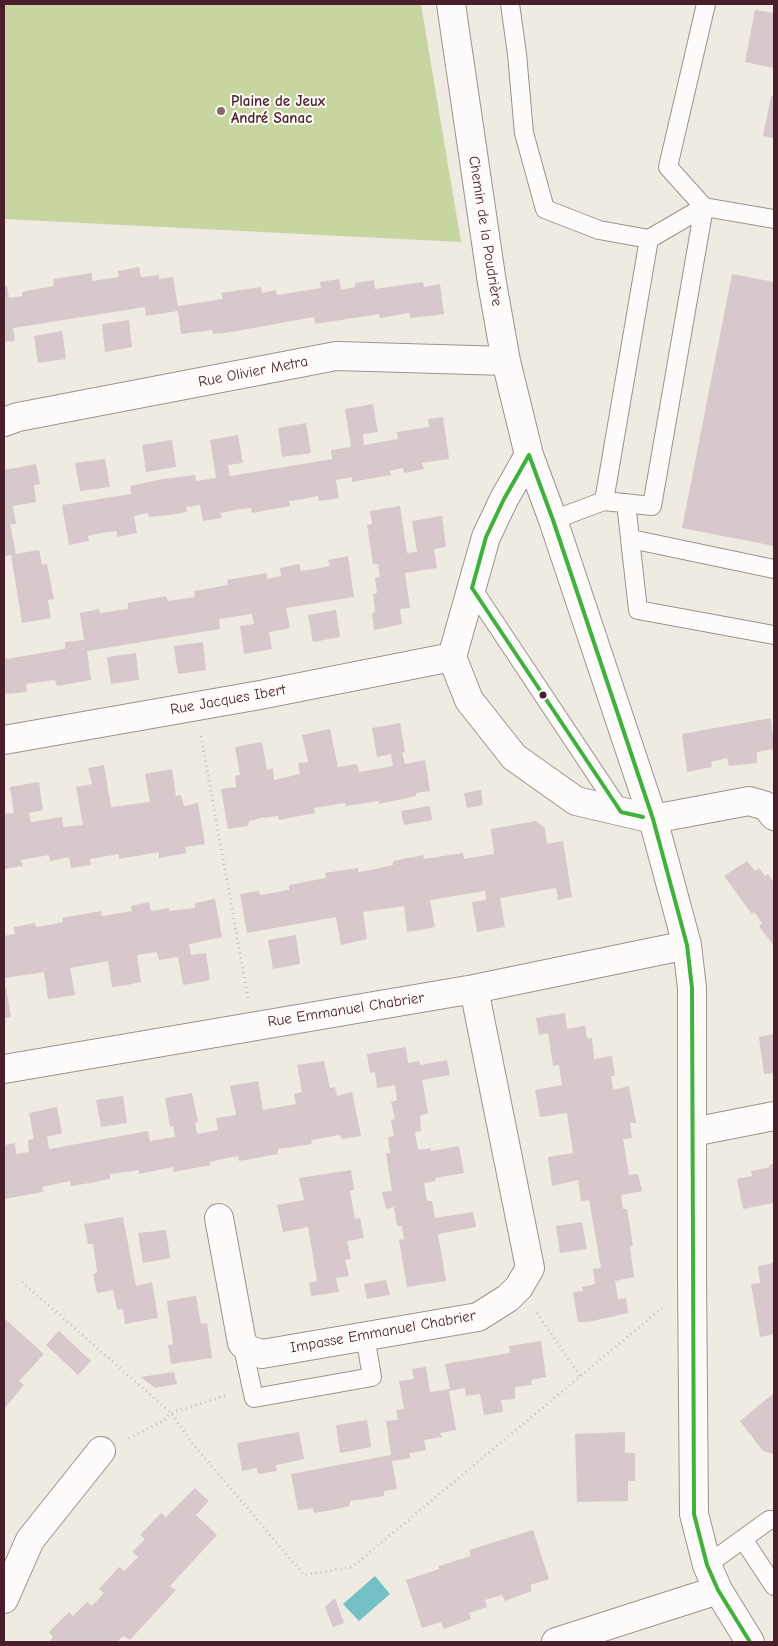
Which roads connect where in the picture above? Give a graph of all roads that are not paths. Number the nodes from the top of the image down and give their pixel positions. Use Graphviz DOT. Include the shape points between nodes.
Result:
graph roads {
  1 [pos="451,4"];
  2 [pos="510,4"];
  3 [pos="706,4"];
  4 [pos="704,207"];
  5 [pos="774,219"];
  6 [pos="649,239"];
  7 [pos="506,361"];
  8 [pos="4,422"];
  9 [pos="529,455"];
  10 [pos="604,501"];
  11 [pos="626,503"];
  12 [pos="553,520"];
  13 [pos="631,539"];
  14 [pos="774,569"];
  15 [pos="472,588"];
  16 [pos="774,635"];
  17 [pos="452,657"];
  18 [pos="4,740"];
  19 [pos="621,812"];
  20 [pos="774,816"];
  21 [pos="653,819"];
  22 [pos="687,945"];
  23 [pos="474,989"];
  24 [pos="4,1069"];
  25 [pos="774,1116"];
  26 [pos="693,1132"];
  27 [pos="219,1218"];
  28 [pos="365,1336"];
  29 [pos="242,1343"];
  30 [pos="101,1452"];
  31 [pos="772,1517"];
  32 [pos="743,1539"];
  33 [pos="707,1565"];
  34 [pos="774,1586"];
  35 [pos="718,1590"];
  36 [pos="4,1600"];
  37 [pos="556,1642"];
  38 [pos="750,1642"];
  1 -- 7 [label="street, Chemin de la Poudrière"];
  2 -- 6 [label="lane" via="524,133 545,208 598,230"];
  3 -- 4 [label="lane" via="668,167"];
  4 -- 5 [label="lane"];
  4 -- 6 [label="lane"];
  4 -- 11 [label="lane" via="652,506"];
  6 -- 10 [label="lane"];
  7 -- 8 [label="street, Rue Olivier Metra" via="336,356"];
  7 -- 9 [label="street, Chemin de la Poudrière"];
  9 -- 12 [label="street, Chemin de la Poudrière"];
  9 -- 15 [label="street" via="486,537"];
  10 -- 11 [label="lane"];
  10 -- 12 [label="lane"];
  11 -- 13 [label="lane"];
  12 -- 21 [label="street, Chemin de la Poudrière"];
  13 -- 14 [label="lane"];
  13 -- 16 [label="lane" via="638,610"];
  15 -- 17 [label="street"];
  15 -- 19 [label="lane"];
  17 -- 18 [label="street, Rue Jacques Ibert"];
  17 -- 19 [label="street" via="469,700 514,757 576,801"];
  19 -- 21 [label="street"];
  20 -- 21 [label="street" via="766,806 749,801"];
  21 -- 22 [label="street, Chemin de la Poudrière"];
  22 -- 23 [label="street, Rue Emmanuel Chabrier"];
  22 -- 26 [label="street, Chemin de la Poudrière" via="692,988"];
  23 -- 24 [label="street, Rue Emmanuel Chabrier"];
  23 -- 28 [label="street, Impasse Emmanuel Chabrier" via="530,1268 508,1298 478,1317"];
  25 -- 26 [label="street"];
  26 -- 33 [label="street, Chemin de la Poudrière" via="694,1514"];
  27 -- 29 [label="street"];
  28 -- 29 [label="street, Impasse Emmanuel Chabrier" via="262,1354 249,1350"];
  28 -- 29 [label="lane" via="372,1377 254,1398"];
  30 -- 36 [label="street" via="30,1540"];
  31 -- 32 [label="lane"];
  32 -- 33 [label="lane"];
  32 -- 34 [label="lane"];
  33 -- 35 [label="street, Chemin de la Poudrière"];
  35 -- 37 [label="street"];
  35 -- 38 [label="street, Chemin de la Poudrière"];
}
